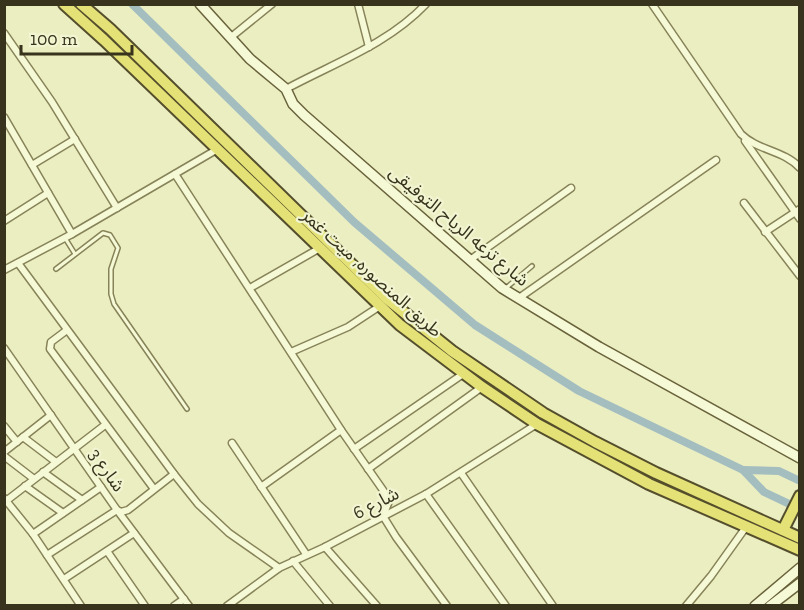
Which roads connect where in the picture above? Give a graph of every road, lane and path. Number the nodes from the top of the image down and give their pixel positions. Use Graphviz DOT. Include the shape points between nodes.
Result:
graph roads {
  1 [pos="64,4"];
  2 [pos="81,4"];
  3 [pos="200,4"];
  4 [pos="272,4"];
  5 [pos="358,4"];
  6 [pos="426,4"];
  7 [pos="652,4"];
  8 [pos="4,33"];
  9 [pos="230,38"];
  10 [pos="369,47"];
  11 [pos="286,89"];
  12 [pos="4,117"];
  13 [pos="741,134"];
  14 [pos="75,139"];
  15 [pos="216,150"];
  16 [pos="716,160"];
  17 [pos="32,165"];
  18 [pos="800,168"];
  19 [pos="175,174"];
  20 [pos="571,188"];
  21 [pos="48,193"];
  22 [pos="744,203"];
  23 [pos="117,208"];
  24 [pos="797,210"];
  25 [pos="800,219"];
  26 [pos="4,221"];
  27 [pos="765,232"];
  28 [pos="72,234"];
  29 [pos="65,238"];
  30 [pos="320,248"];
  31 [pos="75,254"];
  32 [pos="470,260"];
  33 [pos="18,263"];
  34 [pos="532,266"];
  35 [pos="56,268"];
  36 [pos="4,270"];
  37 [pos="800,276"];
  38 [pos="250,288"];
  39 [pos="504,289"];
  40 [pos="519,298"];
  41 [pos="380,306"];
  42 [pos="67,330"];
  43 [pos="5,350"];
  44 [pos="291,352"];
  45 [pos="463,374"];
  46 [pos="482,387"];
  47 [pos="187,409"];
  48 [pos="51,415"];
  49 [pos="540,418"];
  50 [pos="105,425"];
  51 [pos="4,426"];
  52 [pos="341,430"];
  53 [pos="20,439"];
  54 [pos="232,442"];
  55 [pos="74,448"];
  56 [pos="354,448"];
  57 [pos="4,454"];
  58 [pos="800,458"];
  59 [pos="56,462"];
  60 [pos="368,469"];
  61 [pos="43,472"];
  62 [pos="461,473"];
  63 [pos="174,474"];
  64 [pos="34,479"];
  65 [pos="25,486"];
  66 [pos="101,487"];
  67 [pos="261,487"];
  68 [pos="154,489"];
  69 [pos="426,494"];
  70 [pos="800,496"];
  71 [pos="5,500"];
  72 [pos="82,500"];
  73 [pos="117,510"];
  74 [pos="63,513"];
  75 [pos="383,516"];
  76 [pos="746,527"];
  77 [pos="783,530"];
  78 [pos="134,533"];
  79 [pos="33,534"];
  80 [pos="800,538"];
  81 [pos="325,547"];
  82 [pos="800,550"];
  83 [pos="107,551"];
  84 [pos="306,554"];
  85 [pos="47,555"];
  86 [pos="293,561"];
  87 [pos="279,568"];
  88 [pos="799,571"];
  89 [pos="63,579"];
  90 [pos="800,583"];
  91 [pos="184,599"];
  92 [pos="781,602"];
  93 [pos="81,606"];
  94 [pos="145,606"];
  95 [pos="174,606"];
  96 [pos="189,606"];
  97 [pos="227,606"];
  98 [pos="330,606"];
  99 [pos="377,606"];
  100 [pos="447,606"];
  101 [pos="506,606"];
  102 [pos="553,606"];
  103 [pos="686,606"];
  104 [pos="755,606"];
  105 [pos="770,606"];
  1 -- 15 [label="highway, طريق المنصوره, ميت غمر"];
  2 -- 49 [label="highway, طريق المنصوره, ميت غمر" via="386,298"];
  3 -- 9 [label="main road, شارع ترعه الرياح التوفيقى"];
  4 -- 9 [label="street"];
  5 -- 10 [label="street"];
  6 -- 10 [label="street"];
  7 -- 13 [label="street"];
  8 -- 14 [label="street"];
  9 -- 11 [label="main road, شارع ترعه الرياح التوفيقى"];
  10 -- 11 [label="street"];
  11 -- 32 [label="main road, شارع ترعه الرياح التوفيقى" via="304,116"];
  12 -- 17 [label="street"];
  13 -- 18 [label="street" via="759,147 789,157"];
  13 -- 24 [label="street"];
  14 -- 17 [label="street"];
  14 -- 23 [label="street"];
  15 -- 19 [label="street"];
  15 -- 30 [label="highway, طريق المنصوره, ميت غمر"];
  16 -- 40 [label="street"];
  17 -- 21 [label="street"];
  19 -- 23 [label="street"];
  19 -- 38 [label="street"];
  20 -- 32 [label="street"];
  21 -- 26 [label="street"];
  21 -- 28 [label="street"];
  22 -- 27 [label="street"];
  23 -- 28 [label="street"];
  24 -- 25 [label="street"];
  24 -- 27 [label="street"];
  27 -- 37 [label="street"];
  28 -- 29 [label="street"];
  29 -- 31 [label="lane"];
  29 -- 33 [label="street"];
  30 -- 38 [label="street"];
  30 -- 41 [label="highway, طريق المنصوره, ميت غمر"];
  31 -- 35 [label="lane"];
  31 -- 47 [label="lane" via="103,233 111,237 118,251 111,269 114,304"];
  32 -- 39 [label="main road, شارع ترعه الرياح التوفيقى"];
  33 -- 36 [label="street"];
  33 -- 42 [label="street"];
  34 -- 39 [label="lane"];
  38 -- 44 [label="street"];
  39 -- 40 [label="main road, شارع ترعه الرياح التوفيقى"];
  40 -- 58 [label="main road, شارع ترعه الرياح التوفيقى" via="598,347"];
  41 -- 44 [label="street" via="348,327"];
  41 -- 45 [label="highway, طريق المنصوره, ميت غمر"];
  42 -- 50 [label="street" via="51,342 50,349"];
  42 -- 63 [label="street"];
  43 -- 48 [label="street, شارع 3"];
  44 -- 52 [label="street"];
  45 -- 46 [label="highway, طريق المنصوره, ميت غمر"];
  45 -- 56 [label="street"];
  46 -- 49 [label="highway, طريق المنصوره, ميت غمر"];
  46 -- 60 [label="street"];
  48 -- 53 [label="street"];
  48 -- 55 [label="street, شارع 3"];
  49 -- 62 [label="street, شارع 6"];
  49 -- 76 [label="highway, طريق المنصوره, ميت غمر" via="649,484"];
  49 -- 77 [label="highway, طريق المنصوره, ميت غمر"];
  50 -- 55 [label="street"];
  50 -- 68 [label="street"];
  51 -- 53 [label="street"];
  52 -- 56 [label="street"];
  52 -- 67 [label="street"];
  53 -- 57 [label="street"];
  53 -- 59 [label="street"];
  54 -- 67 [label="street"];
  55 -- 59 [label="street"];
  55 -- 66 [label="street, شارع 3"];
  56 -- 60 [label="street"];
  57 -- 64 [label="street"];
  59 -- 61 [label="street"];
  60 -- 75 [label="street" via="389,501"];
  61 -- 64 [label="street"];
  61 -- 72 [label="street"];
  62 -- 69 [label="street, شارع 6"];
  62 -- 102 [label="street"];
  63 -- 68 [label="street"];
  63 -- 87 [label="street" via="198,504 229,532"];
  64 -- 65 [label="street"];
  65 -- 71 [label="street"];
  65 -- 74 [label="street"];
  66 -- 72 [label="street"];
  66 -- 73 [label="street, شارع 3"];
  67 -- 84 [label="street"];
  68 -- 73 [label="street" via="128,510"];
  69 -- 75 [label="street, شارع 6"];
  69 -- 101 [label="street"];
  70 -- 77 [label="highway"];
  71 -- 79 [label="street"];
  72 -- 74 [label="street"];
  73 -- 78 [label="street, شارع 3"];
  73 -- 85 [label="street"];
  74 -- 79 [label="street"];
  75 -- 81 [label="street, شارع 6"];
  75 -- 100 [label="street"];
  76 -- 82 [label="highway, طريق المنصوره, ميت غمر"];
  76 -- 103 [label="street"];
  77 -- 80 [label="highway, طريق المنصوره, ميت غمر"];
  78 -- 83 [label="street"];
  78 -- 91 [label="street, شارع 3"];
  79 -- 85 [label="street"];
  81 -- 84 [label="street, شارع 6"];
  81 -- 99 [label="street"];
  83 -- 89 [label="street"];
  83 -- 94 [label="street"];
  84 -- 86 [label="street, شارع 6"];
  85 -- 89 [label="street"];
  86 -- 87 [label="street, شارع 6"];
  86 -- 98 [label="street"];
  87 -- 97 [label="street, شارع 6"];
  88 -- 104 [label="main road"];
  89 -- 93 [label="street"];
  90 -- 92 [label="main road"];
  91 -- 95 [label="street"];
  91 -- 96 [label="street, شارع 3"];
  92 -- 105 [label="main road"];
}
